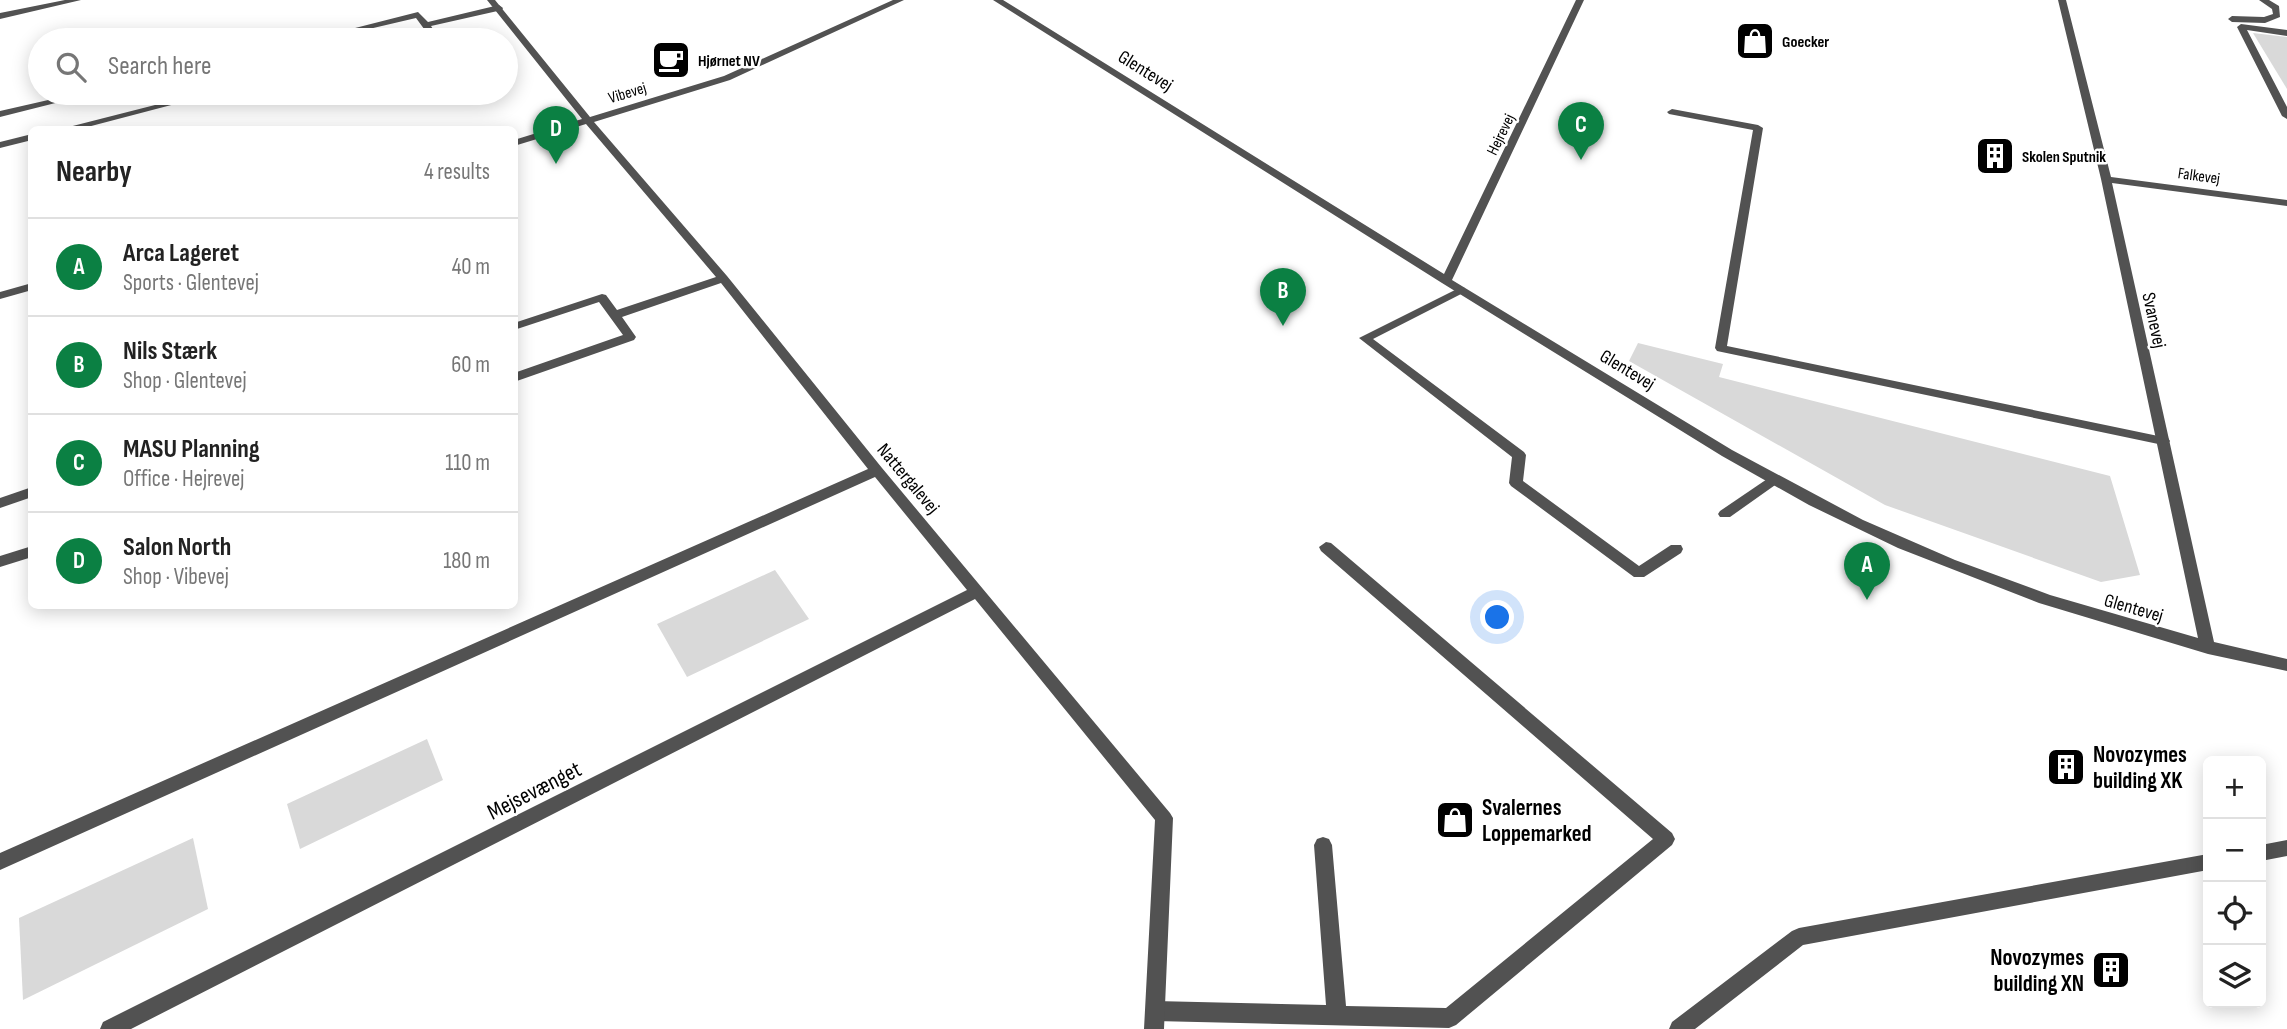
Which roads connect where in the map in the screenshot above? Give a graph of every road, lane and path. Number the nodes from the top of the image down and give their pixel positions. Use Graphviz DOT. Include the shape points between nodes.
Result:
graph roads {
  1 [pos="77,0"];
  2 [pos="900,0"];
  3 [pos="997,0"];
  4 [pos="1580,0"];
  5 [pos="2062,0"];
  6 [pos="2263,0"];
  7 [pos="495,4"];
  8 [pos="0,16"];
  9 [pos="2232,19"];
  10 [pos="426,25"];
  11 [pos="363,28"];
  12 [pos="428,28"];
  13 [pos="514,28"];
  14 [pos="518,33"];
  15 [pos="2287,33"];
  16 [pos="39,105"];
  17 [pos="163,105"];
  18 [pos="1672,112"];
  19 [pos="0,114"];
  20 [pos="2287,116"];
  21 [pos="588,121"];
  22 [pos="78,126"];
  23 [pos="28,138"];
  24 [pos="518,142"];
  25 [pos="0,145"];
  26 [pos="2106,179"];
  27 [pos="2287,203"];
  28 [pos="723,278"];
  29 [pos="1446,281"];
  30 [pos="28,287"];
  31 [pos="1461,290"];
  32 [pos="0,296"];
  33 [pos="615,315"];
  34 [pos="518,326"];
  35 [pos="518,377"];
  36 [pos="2163,442"];
  37 [pos="877,471"];
  38 [pos="1773,480"];
  39 [pos="28,493"];
  40 [pos="0,503"];
  41 [pos="1725,514"];
  42 [pos="1326,547"];
  43 [pos="1676,549"];
  44 [pos="28,552"];
  45 [pos="0,562"];
  46 [pos="978,591"];
  47 [pos="2208,648"];
  48 [pos="2287,665"];
  49 [pos="1324,845"];
  50 [pos="2287,848"];
  51 [pos="2266,852"];
  52 [pos="0,862"];
  53 [pos="2203,863"];
  54 [pos="1337,1016"];
  55 [pos="1155,1020"];
  56 [pos="110,1029"];
  57 [pos="1679,1029"];
  1 -- 8 [label="street"];
  2 -- 21 [label="street, Vibevej" via="727,78"];
  3 -- 29 [label="street, Glentevej"];
  4 -- 29 [label="street, Hejrevej"];
  5 -- 26 [label="street, Svanevej"];
  6 -- 9 [label="street" via="2276,8 2277,15 2265,20"];
  7 -- 10 [label="street"];
  7 -- 13 [label="street, Nattergalevej"];
  10 -- 11 [label="street" via="418,15"];
  10 -- 12 [label="street"];
  14 -- 21 [label="street, Nattergalevej"];
  15 -- 20 [label="street" via="2241,27"];
  16 -- 19 [label="street"];
  17 -- 22 [label="street"];
  18 -- 36 [label="street" via="1758,128 1721,348"];
  21 -- 24 [label="street, Vibevej"];
  21 -- 28 [label="street, Nattergalevej"];
  23 -- 25 [label="street"];
  26 -- 27 [label="street, Falkevej"];
  26 -- 36 [label="street, Svanevej"];
  28 -- 33 [label="street"];
  28 -- 37 [label="street, Nattergalevej"];
  29 -- 31 [label="street, Glentevej"];
  30 -- 32 [label="street"];
  31 -- 38 [label="street, Glentevej"];
  31 -- 43 [label="street" via="1364,338 1519,456 1516,483 1639,573"];
  33 -- 34 [label="street" via="602,297"];
  33 -- 35 [label="street" via="630,337"];
  36 -- 47 [label="street, Svanevej"];
  37 -- 46 [label="street, Nattergalevej"];
  37 -- 52 [label="street"];
  38 -- 41 [label="street"];
  38 -- 47 [label="street, Glentevej" via="1900,543 2030,596"];
  39 -- 40 [label="street"];
  42 -- 54 [label="street" via="1666,839 1449,1018"];
  44 -- 45 [label="street"];
  46 -- 55 [label="street, Nattergalevej" via="1164,818"];
  46 -- 56 [label="street, Mejsevænget"];
  47 -- 48 [label="street, Glentevej"];
  49 -- 54 [label="street"];
  50 -- 51 [label="street"];
  53 -- 57 [label="street" via="1799,937"];
  54 -- 55 [label="street"];
}
